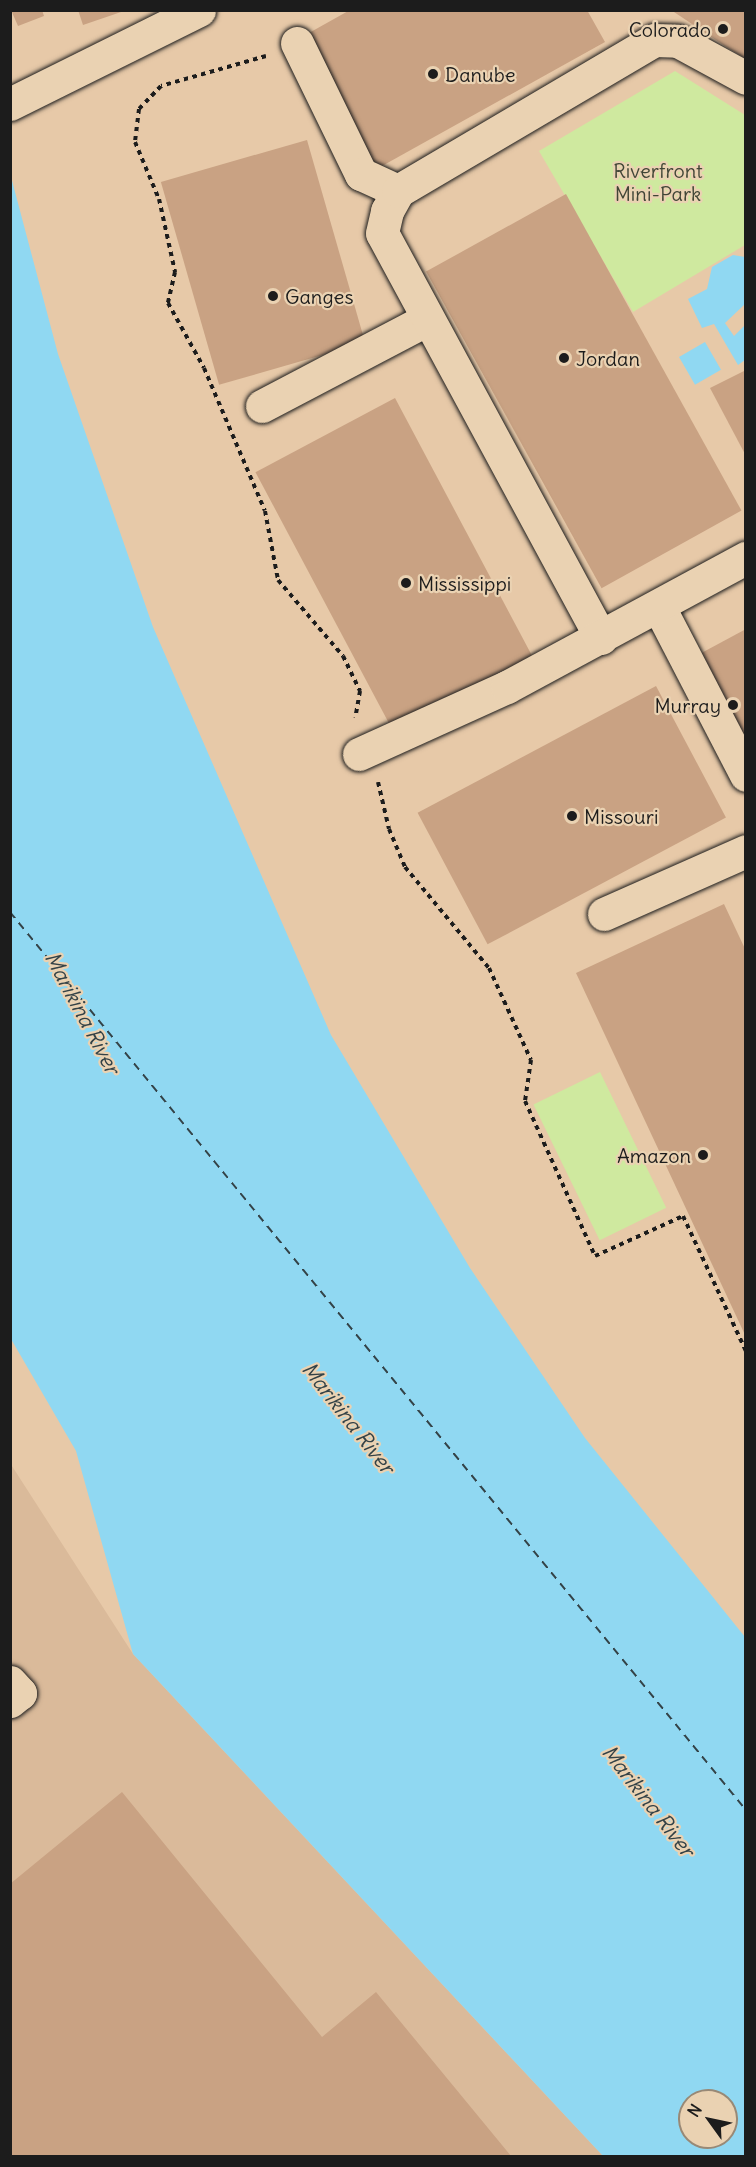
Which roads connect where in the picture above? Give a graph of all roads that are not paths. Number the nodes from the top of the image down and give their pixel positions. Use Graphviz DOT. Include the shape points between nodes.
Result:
graph roads {
  1 [pos="199,10"];
  2 [pos="297,43"];
  3 [pos="746,78"];
  4 [pos="10,104"];
  5 [pos="398,191"];
  6 [pos="428,319"];
  7 [pos="262,406"];
  8 [pos="746,558"];
  9 [pos="659,607"];
  10 [pos="601,638"];
  11 [pos="359,754"];
  12 [pos="746,775"];
  13 [pos="746,851"];
  14 [pos="604,914"];
  15 [pos="10,1682"];
  16 [pos="10,1701"];
  1 -- 4 [label="main road"];
  2 -- 5 [label="main road" via="361,174"];
  3 -- 5 [label="main road" via="678,41 654,40"];
  5 -- 6 [label="main road" via="382,233"];
  6 -- 7 [label="main road"];
  6 -- 10 [label="main road"];
  8 -- 9 [label="main road"];
  9 -- 10 [label="main road"];
  9 -- 12 [label="main road"];
  10 -- 11 [label="main road" via="507,687"];
  13 -- 14 [label="main road"];
  15 -- 16 [label="main road" via="20,1694"];
}
